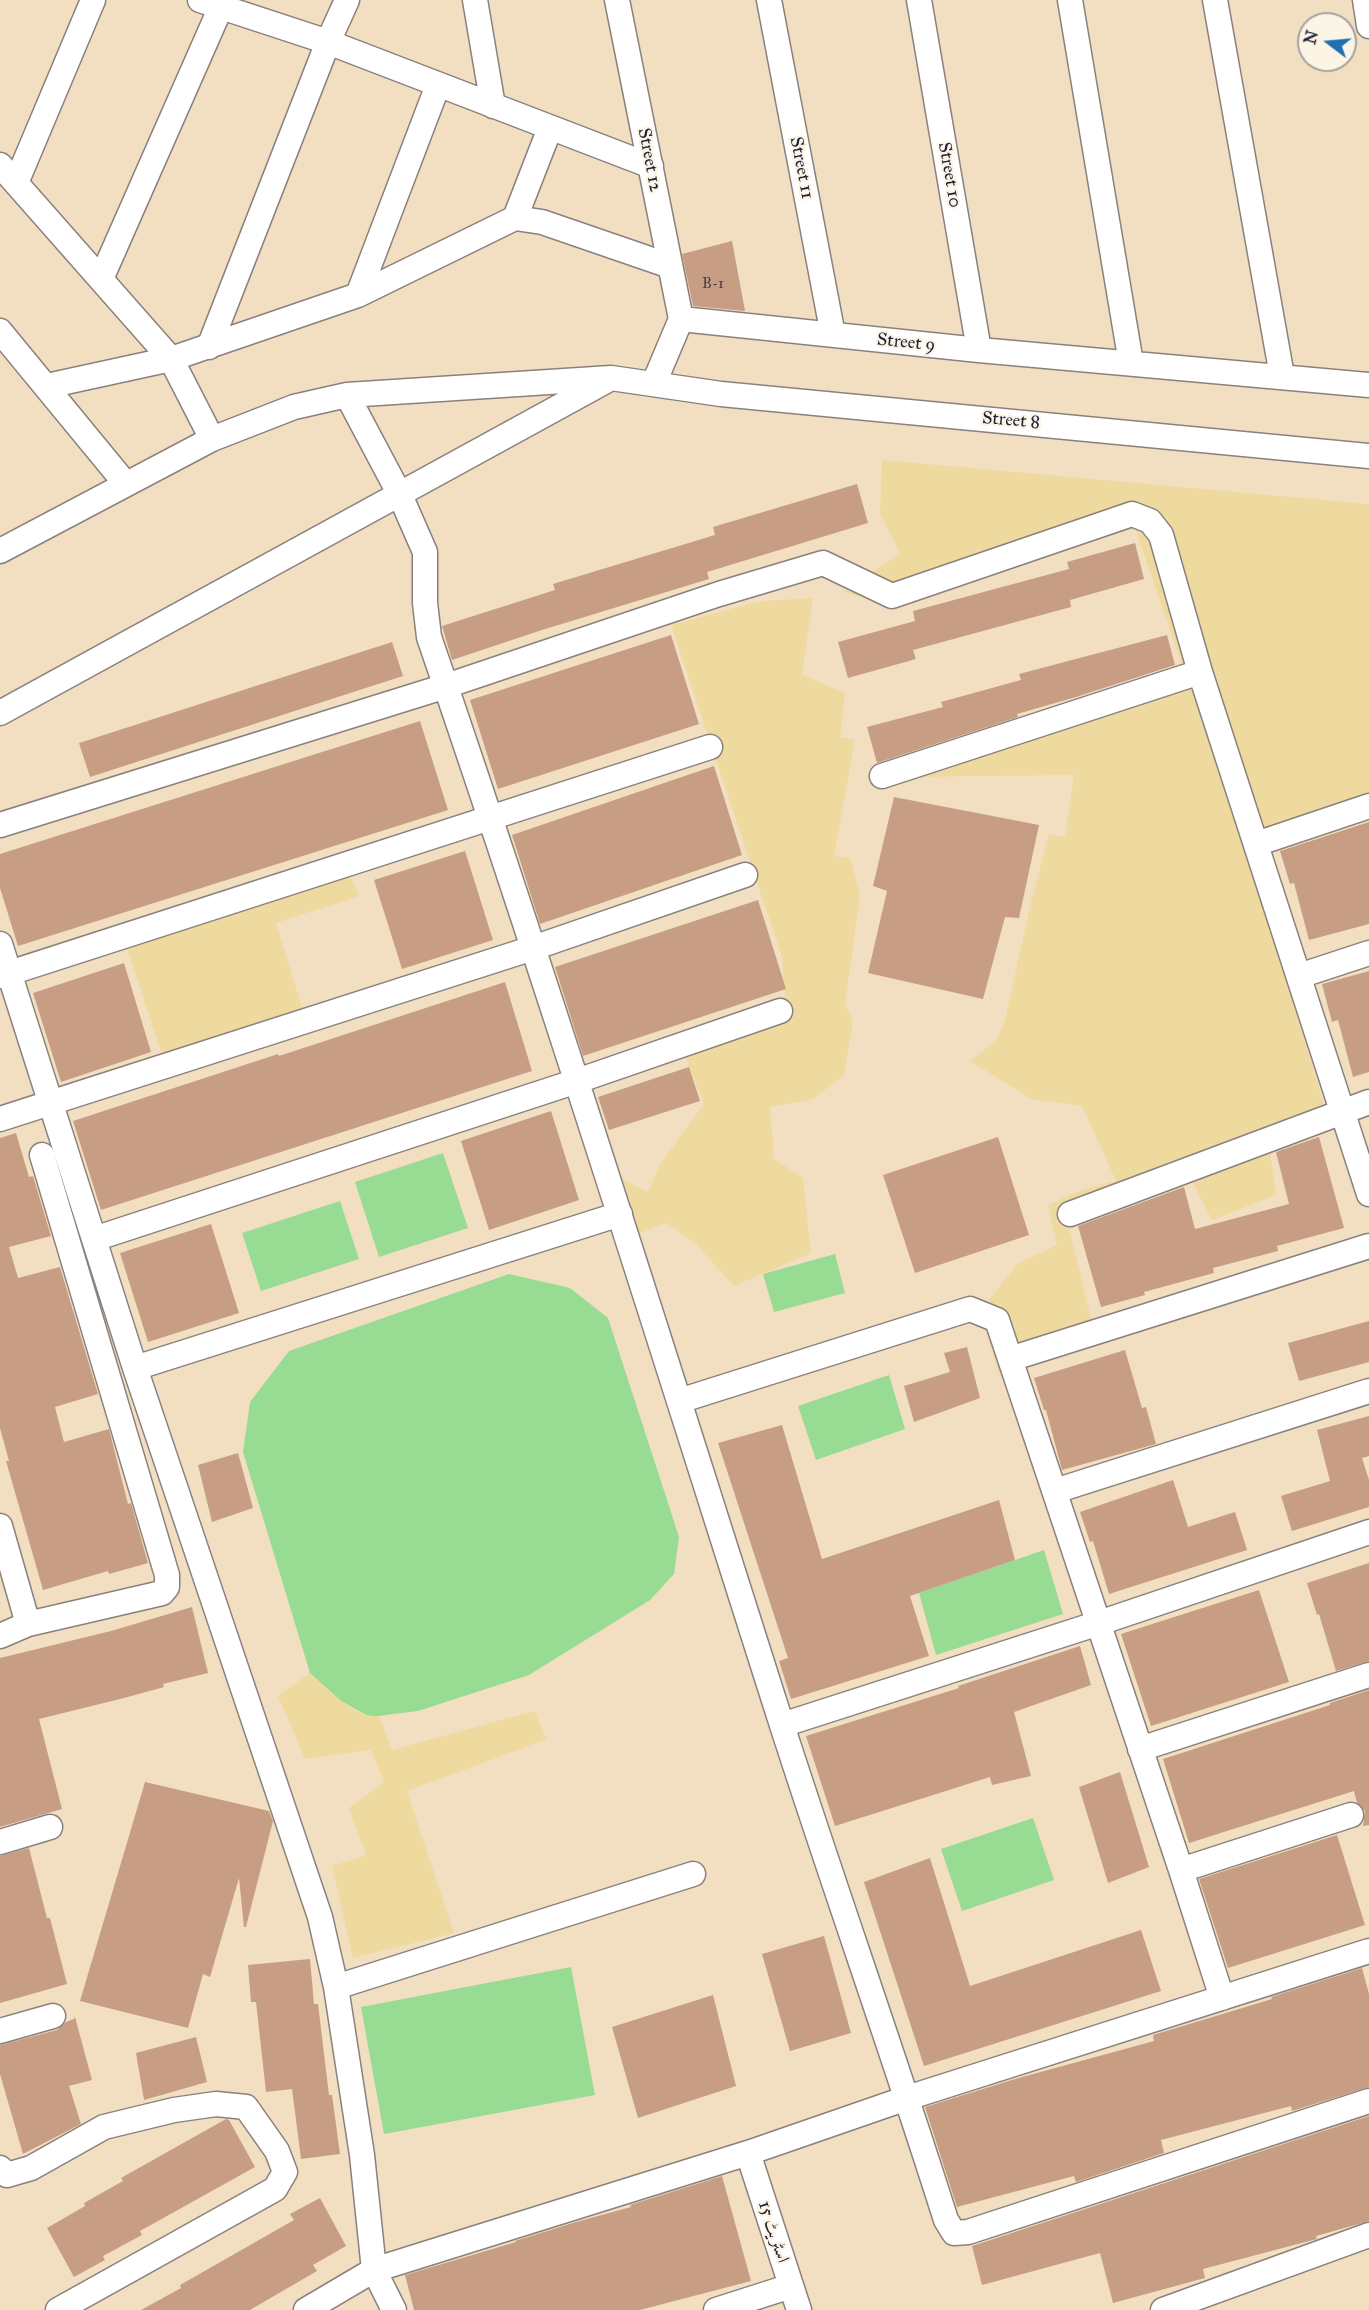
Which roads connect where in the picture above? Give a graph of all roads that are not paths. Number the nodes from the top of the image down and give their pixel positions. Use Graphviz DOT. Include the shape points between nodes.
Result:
graph roads {
  1 [pos="93,0"];
  2 [pos="347,0"];
  3 [pos="475,0"];
  4 [pos="617,0"];
  5 [pos="769,0"];
  6 [pos="919,0"];
  7 [pos="1070,0"];
  8 [pos="1215,0"];
  9 [pos="1365,0"];
  10 [pos="215,2"];
  11 [pos="1369,26"];
  12 [pos="328,42"];
  13 [pos="438,85"];
  14 [pos="494,106"];
  15 [pos="550,128"];
  16 [pos="0,165"];
  17 [pos="651,166"];
  18 [pos="16,183"];
  19 [pos="515,218"];
  20 [pos="670,266"];
  21 [pos="101,279"];
  22 [pos="358,295"];
  23 [pos="681,319"];
  24 [pos="833,335"];
  25 [pos="2,342"];
  26 [pos="209,347"];
  27 [pos="979,350"];
  28 [pos="171,359"];
  29 [pos="1131,363"];
  30 [pos="1282,376"];
  31 [pos="611,378"];
  32 [pos="654,383"];
  33 [pos="1369,385"];
  34 [pos="47,386"];
  35 [pos="347,395"];
  36 [pos="212,439"];
  37 [pos="1369,456"];
  38 [pos="125,483"];
  39 [pos="400,495"];
  40 [pos="0,550"];
  41 [pos="1200,672"];
  42 [pos="446,686"];
  43 [pos="0,713"];
  44 [pos="710,747"];
  45 [pos="882,776"];
  46 [pos="1369,806"];
  47 [pos="489,817"];
  48 [pos="0,825"];
  49 [pos="1256,844"];
  50 [pos="745,875"];
  51 [pos="0,944"];
  52 [pos="533,948"];
  53 [pos="1369,953"];
  54 [pos="5,974"];
  55 [pos="1299,976"];
  56 [pos="780,1011"];
  57 [pos="577,1082"];
  58 [pos="1369,1102"];
  59 [pos="51,1103"];
  60 [pos="1343,1112"];
  61 [pos="0,1119"];
  62 [pos="42,1155"];
  63 [pos="1369,1194"];
  64 [pos="620,1214"];
  65 [pos="1070,1214"];
  66 [pos="94,1239"];
  67 [pos="1369,1246"];
  68 [pos="1010,1359"];
  69 [pos="135,1368"];
  70 [pos="1369,1391"];
  71 [pos="679,1401"];
  72 [pos="1055,1491"];
  73 [pos="0,1526"];
  74 [pos="1369,1532"];
  75 [pos="1099,1623"];
  76 [pos="28,1624"];
  77 [pos="0,1636"];
  78 [pos="1369,1676"];
  79 [pos="782,1725"];
  80 [pos="1140,1749"];
  81 [pos="1351,1815"];
  82 [pos="50,1827"];
  83 [pos="0,1842"];
  84 [pos="1181,1870"];
  85 [pos="693,1874"];
  86 [pos="1369,1951"];
  87 [pos="336,1987"];
  88 [pos="1222,1998"];
  89 [pos="53,2016"];
  90 [pos="0,2031"];
  91 [pos="907,2098"];
  92 [pos="1369,2100"];
  93 [pos="748,2153"];
  94 [pos="0,2168"];
  95 [pos="1369,2235"];
  96 [pos="374,2270"];
  97 [pos="791,2286"];
  98 [pos="58,2310"];
  99 [pos="306,2310"];
  100 [pos="394,2310"];
  101 [pos="716,2310"];
  102 [pos="799,2310"];
  103 [pos="1163,2310"];
  1 -- 18 [label="street"];
  2 -- 12 [label="street"];
  3 -- 14 [label="street"];
  4 -- 17 [label="street, Street 12"];
  5 -- 24 [label="street, Street 11"];
  6 -- 27 [label="street, Street 10"];
  7 -- 29 [label="street"];
  8 -- 30 [label="street"];
  9 -- 11 [label="street"];
  10 -- 12 [label="street"];
  10 -- 21 [label="street"];
  12 -- 13 [label="street"];
  12 -- 26 [label="street"];
  13 -- 14 [label="street"];
  13 -- 22 [label="street"];
  14 -- 15 [label="street"];
  15 -- 17 [label="street"];
  15 -- 19 [label="street"];
  16 -- 18 [label="street"];
  17 -- 20 [label="street, Street 12"];
  18 -- 21 [label="street"];
  19 -- 20 [label="street" via="542,222"];
  19 -- 22 [label="street"];
  20 -- 23 [label="street, Street 12"];
  21 -- 28 [label="street"];
  22 -- 26 [label="street"];
  23 -- 24 [label="street, Street 9"];
  23 -- 32 [label="street"];
  24 -- 27 [label="street, Street 9"];
  25 -- 34 [label="street"];
  26 -- 28 [label="street"];
  27 -- 29 [label="street, Street 9"];
  28 -- 34 [label="street"];
  28 -- 36 [label="street"];
  29 -- 30 [label="street, Street 9"];
  30 -- 33 [label="street, Street 9"];
  31 -- 32 [label="street, Street 8"];
  31 -- 35 [label="street, Street 8"];
  31 -- 39 [label="street"];
  32 -- 37 [label="street, Street 8" via="721,394"];
  34 -- 38 [label="street"];
  35 -- 36 [label="street, Street 8" via="294,407"];
  35 -- 39 [label="street"];
  36 -- 38 [label="street, Street 8"];
  38 -- 40 [label="street, Street 8"];
  39 -- 42 [label="street" via="425,552 429,637"];
  39 -- 43 [label="street"];
  41 -- 42 [label="street" via="1161,535 1150,521 1132,514 892,596 823,563"];
  41 -- 45 [label="street"];
  41 -- 49 [label="street"];
  42 -- 47 [label="street"];
  42 -- 48 [label="street"];
  44 -- 47 [label="street"];
  46 -- 49 [label="street"];
  47 -- 52 [label="street"];
  47 -- 54 [label="street"];
  49 -- 55 [label="street"];
  50 -- 52 [label="street"];
  51 -- 54 [label="street"];
  52 -- 57 [label="street"];
  52 -- 59 [label="street"];
  53 -- 55 [label="street"];
  54 -- 59 [label="street"];
  55 -- 60 [label="street"];
  56 -- 57 [label="street"];
  57 -- 64 [label="street"];
  57 -- 66 [label="street"];
  58 -- 60 [label="street"];
  59 -- 61 [label="street"];
  59 -- 66 [label="street"];
  60 -- 63 [label="street"];
  60 -- 65 [label="street"];
  62 -- 76 [label="street" via="167,1575 167,1587 162,1593"];
  64 -- 69 [label="street"];
  64 -- 71 [label="street"];
  66 -- 69 [label="street"];
  67 -- 68 [label="street"];
  68 -- 71 [label="street" via="997,1320 970,1309"];
  68 -- 72 [label="street"];
  69 -- 87 [label="street" via="320,1917"];
  70 -- 72 [label="street"];
  71 -- 79 [label="street"];
  72 -- 75 [label="street"];
  73 -- 76 [label="street"];
  74 -- 75 [label="street"];
  75 -- 79 [label="street"];
  75 -- 80 [label="street"];
  76 -- 77 [label="street"];
  78 -- 80 [label="street"];
  79 -- 91 [label="street"];
  80 -- 84 [label="street"];
  81 -- 84 [label="street"];
  82 -- 83 [label="street"];
  84 -- 88 [label="street"];
  85 -- 87 [label="street"];
  86 -- 88 [label="street"];
  87 -- 96 [label="street" via="362,2155"];
  88 -- 91 [label="street"];
  89 -- 90 [label="street"];
  91 -- 92 [label="street" via="946,2220 954,2233 968,2232"];
  91 -- 93 [label="street"];
  93 -- 96 [label="street"];
  93 -- 97 [label="street, اسٹریٹ 15"];
  94 -- 98 [label="street" via="7,2175 31,2168 104,2127 216,2104 246,2107 277,2151 285,2172 275,2189"];
  95 -- 103 [label="street"];
  96 -- 99 [label="street"];
  96 -- 100 [label="street"];
  97 -- 101 [label="street"];
  97 -- 102 [label="street, اسٹریٹ 15"];
}
